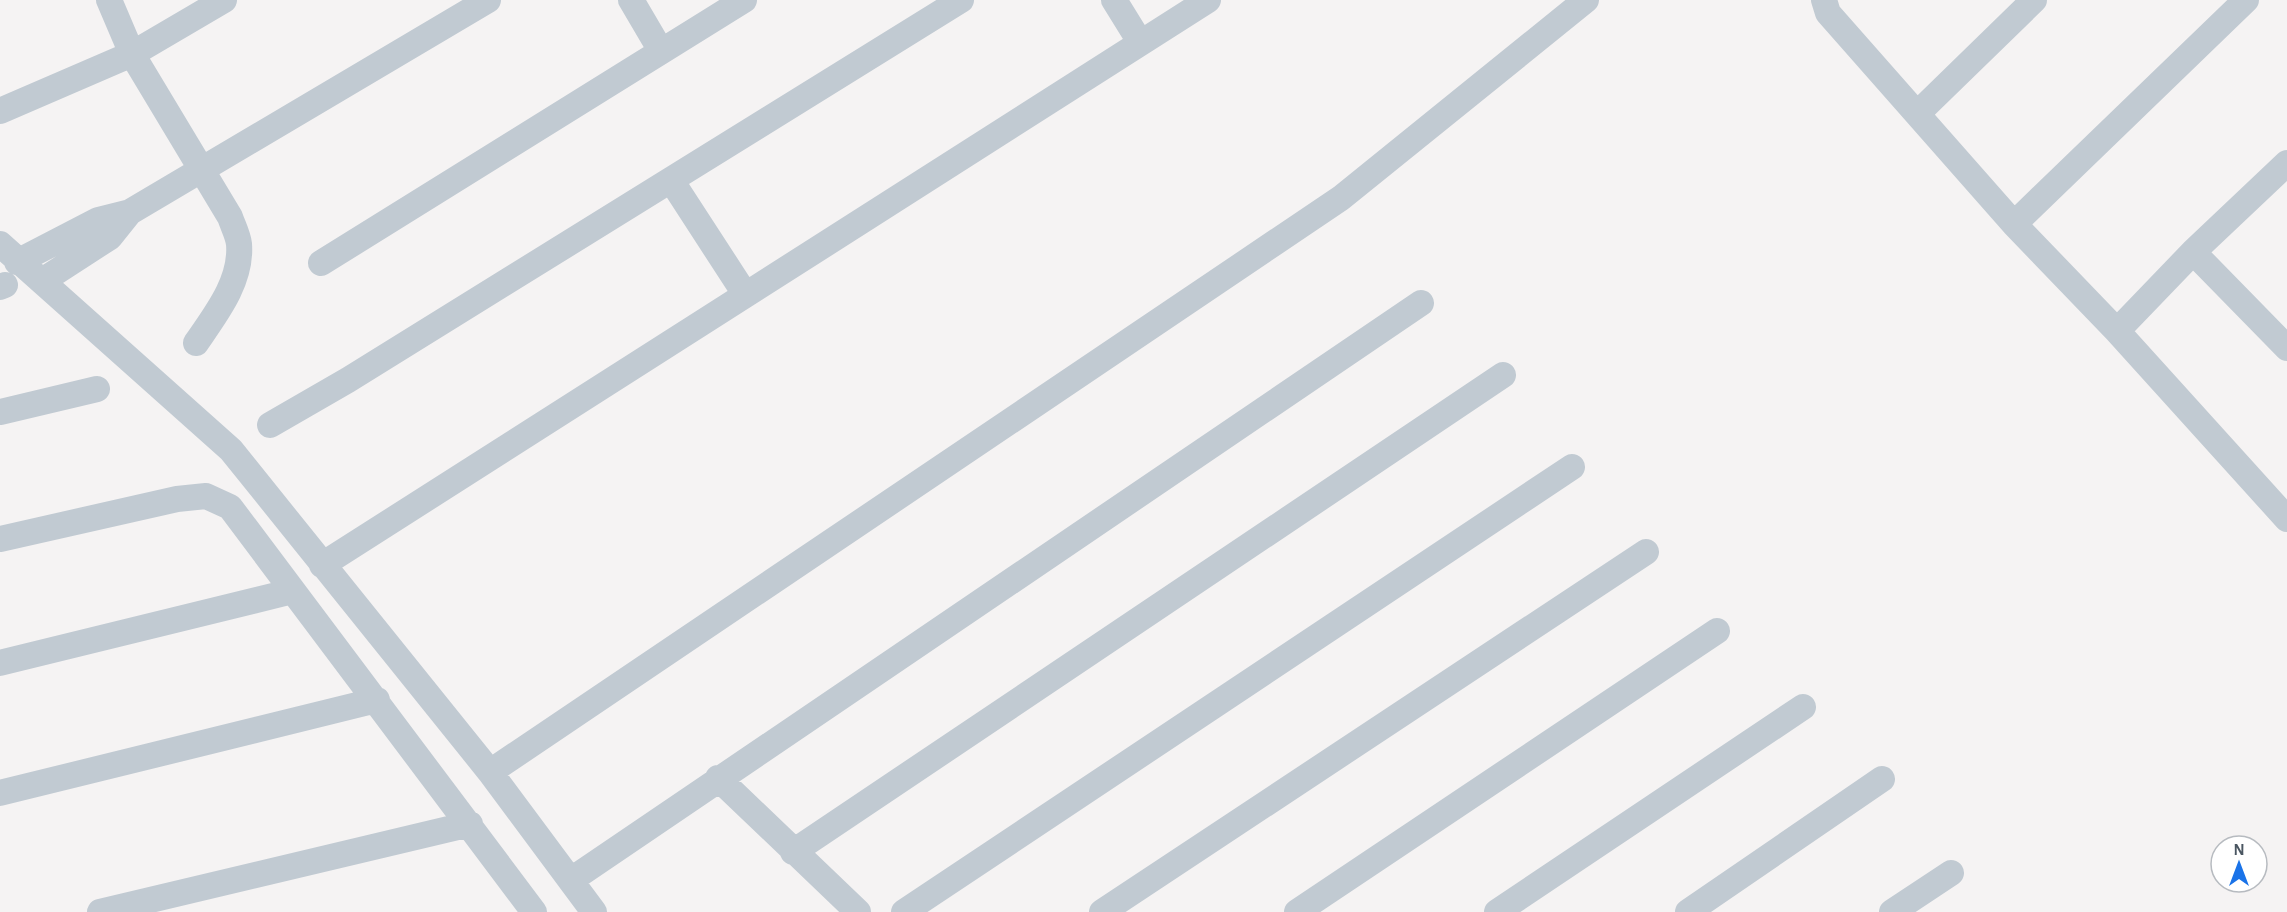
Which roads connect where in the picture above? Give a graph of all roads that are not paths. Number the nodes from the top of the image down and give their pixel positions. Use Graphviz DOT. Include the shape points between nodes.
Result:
graph roads {
  1 [pos="109,0"];
  2 [pos="224,0"];
  3 [pos="488,0"];
  4 [pos="631,0"];
  5 [pos="744,0"];
  6 [pos="961,0"];
  7 [pos="1114,0"];
  8 [pos="1208,0"];
  9 [pos="1586,0"];
  10 [pos="1824,0"];
  11 [pos="2034,0"];
  12 [pos="2246,0"];
  13 [pos="1140,42"];
  14 [pos="661,51"];
  15 [pos="132,54"];
  16 [pos="0,111"];
  17 [pos="1918,113"];
  18 [pos="202,172"];
  19 [pos="2283,174"];
  20 [pos="671,180"];
  21 [pos="130,212"];
  22 [pos="2014,224"];
  23 [pos="2193,252"];
  24 [pos="8,253"];
  25 [pos="321,263"];
  26 [pos="42,281"];
  27 [pos="745,294"];
  28 [pos="1421,303"];
  29 [pos="2117,331"];
  30 [pos="196,343"];
  31 [pos="2287,348"];
  32 [pos="1503,375"];
  33 [pos="97,389"];
  34 [pos="0,412"];
  35 [pos="270,425"];
  36 [pos="1572,467"];
  37 [pos="2287,519"];
  38 [pos="0,539"];
  39 [pos="1646,552"];
  40 [pos="322,565"];
  41 [pos="293,591"];
  42 [pos="1717,631"];
  43 [pos="0,663"];
  44 [pos="377,700"];
  45 [pos="1803,707"];
  46 [pos="490,772"];
  47 [pos="718,778"];
  48 [pos="1882,779"];
  49 [pos="0,793"];
  50 [pos="470,824"];
  51 [pos="793,852"];
  52 [pos="1951,873"];
  53 [pos="571,880"];
  54 [pos="100,912"];
  55 [pos="534,912"];
  56 [pos="594,912"];
  57 [pos="858,912"];
  58 [pos="904,912"];
  59 [pos="1102,912"];
  60 [pos="1297,912"];
  61 [pos="1497,912"];
  62 [pos="1688,912"];
  63 [pos="1892,912"];
  1 -- 15 [label="street"];
  2 -- 15 [label="street"];
  3 -- 18 [label="street"];
  4 -- 14 [label="street"];
  5 -- 14 [label="street"];
  6 -- 20 [label="street"];
  7 -- 13 [label="street"];
  8 -- 13 [label="street"];
  9 -- 46 [label="street" via="1341,198"];
  10 -- 17 [label="street" via="1828,13"];
  11 -- 17 [label="street"];
  12 -- 22 [label="street"];
  13 -- 27 [label="street"];
  14 -- 25 [label="street"];
  15 -- 16 [label="street"];
  15 -- 18 [label="street"];
  17 -- 22 [label="street"];
  18 -- 21 [label="street"];
  18 -- 30 [label="street" via="230,217 239,243 238,263 221,307"];
  19 -- 23 [label="street"];
  20 -- 27 [label="street"];
  20 -- 35 [label="street"];
  21 -- 24 [label="street"];
  21 -- 26 [label="street" via="110,237"];
  22 -- 29 [label="street"];
  23 -- 29 [label="street"];
  23 -- 31 [label="street"];
  24 -- 26 [label="street"];
  26 -- 40 [label="street" via="231,450"];
  27 -- 40 [label="street"];
  28 -- 47 [label="street"];
  29 -- 37 [label="street"];
  32 -- 51 [label="street"];
  33 -- 34 [label="street"];
  36 -- 58 [label="street"];
  38 -- 41 [label="street" via="206,496 230,507"];
  39 -- 59 [label="street"];
  40 -- 46 [label="street"];
  41 -- 43 [label="street"];
  41 -- 44 [label="street"];
  42 -- 60 [label="street"];
  44 -- 49 [label="street"];
  44 -- 50 [label="street"];
  45 -- 61 [label="street"];
  46 -- 53 [label="street"];
  47 -- 51 [label="street"];
  47 -- 53 [label="street"];
  48 -- 62 [label="street"];
  50 -- 54 [label="street"];
  50 -- 55 [label="street"];
  51 -- 57 [label="street"];
  52 -- 63 [label="street"];
  53 -- 56 [label="street"];
}
